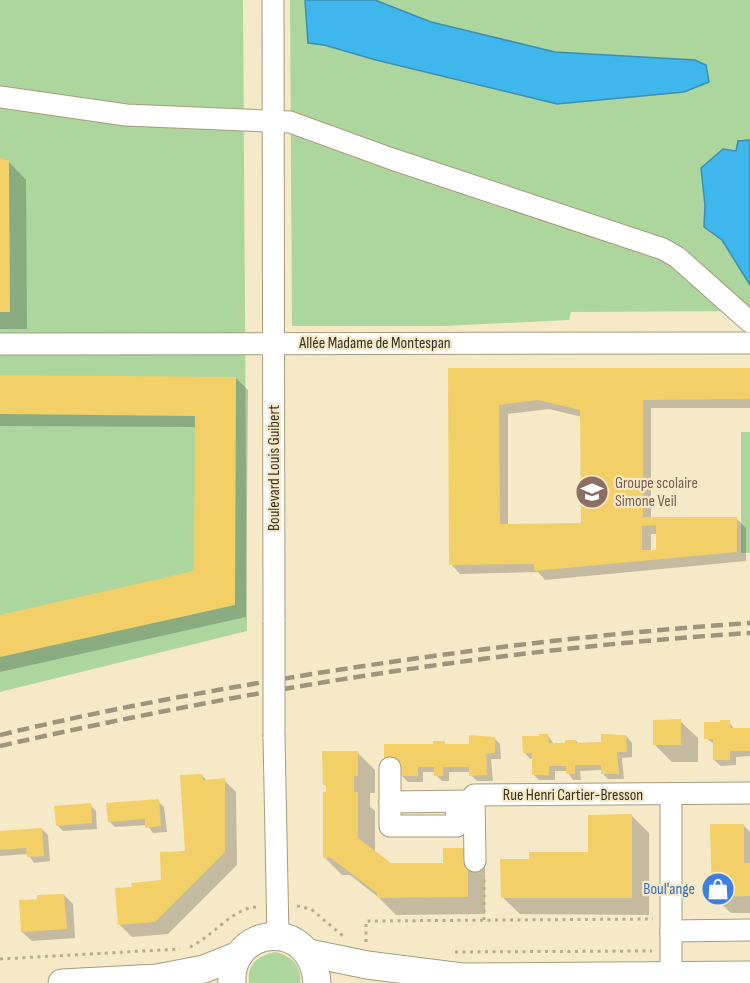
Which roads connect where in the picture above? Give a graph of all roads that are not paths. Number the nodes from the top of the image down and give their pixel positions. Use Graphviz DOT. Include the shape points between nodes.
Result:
graph roads {
  1 [pos="273,0"];
  2 [pos="0,97"];
  3 [pos="273,122"];
  4 [pos="750,322"];
  5 [pos="750,343"];
  6 [pos="0,344"];
  7 [pos="274,344"];
  8 [pos="390,768"];
  9 [pos="750,793"];
  10 [pos="671,794"];
  11 [pos="468,799"];
  12 [pos="475,861"];
  13 [pos="750,930"];
  14 [pos="278,936"];
  15 [pos="671,952"];
  16 [pos="309,953"];
  17 [pos="239,955"];
  18 [pos="458,964"];
  19 [pos="750,975"];
  20 [pos="165,981"];
  21 [pos="63,983"];
  22 [pos="232,983"];
  23 [pos="317,983"];
  24 [pos="427,983"];
  1 -- 3 [label="street, Boulevard Louis Guibert"];
  2 -- 3 [label="street" via="126,116"];
  3 -- 4 [label="street" via="290,122 663,249"];
  3 -- 7 [label="street, Boulevard Louis Guibert"];
  5 -- 7 [label="street, Allée Madame de Montespan"];
  6 -- 7 [label="street, Allée Madame de Montespan"];
  7 -- 14 [label="street, Boulevard Louis Guibert, bridge"];
  8 -- 11 [label="street, Rue Henri Cartier-Bresson" via="390,802"];
  9 -- 10 [label="street, Rue Henri Cartier-Bresson"];
  10 -- 11 [label="street, Rue Henri Cartier-Bresson"];
  10 -- 15 [label="street"];
  11 -- 12 [label="street"];
  13 -- 15 [label="street"];
  14 -- 16 [label="main road" via="300,944"];
  14 -- 17 [label="main road" via="250,944"];
  15 -- 18 [label="main road"];
  15 -- 19 [label="main road"];
  16 -- 18 [label="main road" via="367,965"];
  16 -- 23 [label="main road"];
  17 -- 20 [label="main road"];
  17 -- 22 [label="main road"];
  18 -- 24 [label="main road"];
  20 -- 21 [label="main road"];
}
